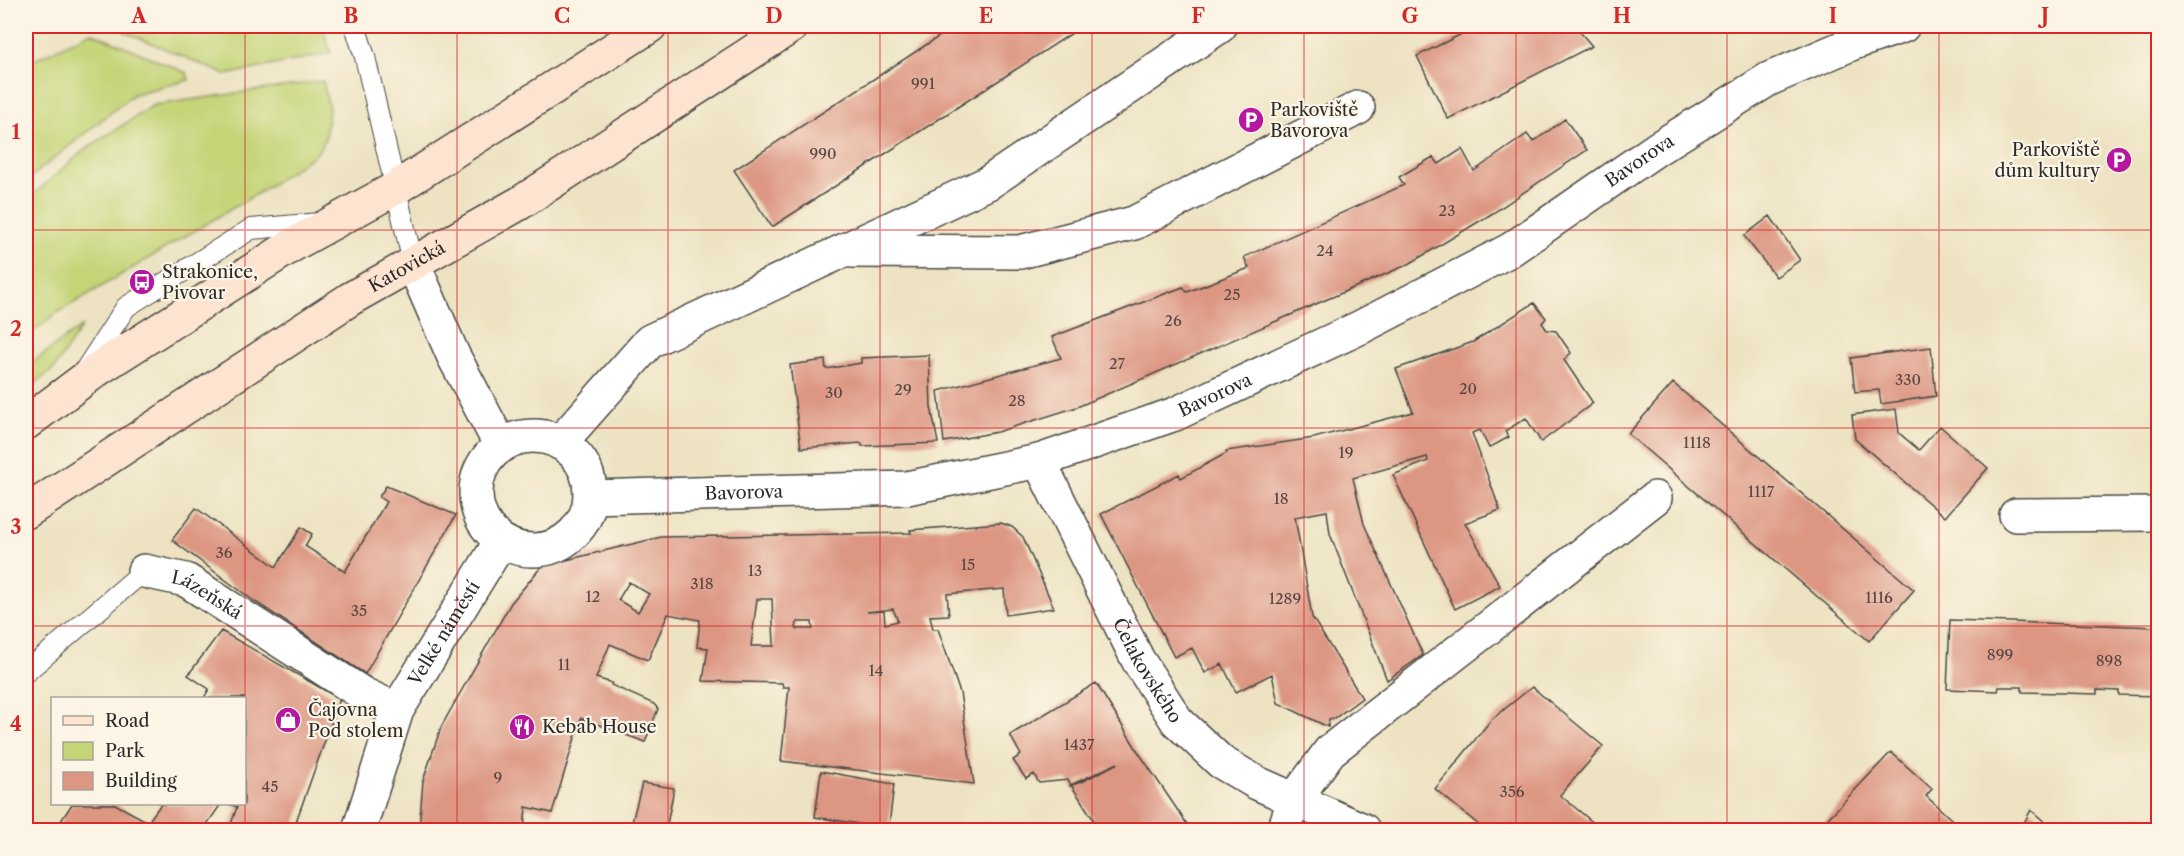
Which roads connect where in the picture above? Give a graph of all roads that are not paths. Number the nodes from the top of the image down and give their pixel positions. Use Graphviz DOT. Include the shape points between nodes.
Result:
graph roads {
  1 [pos="355,26"];
  2 [pos="650,26"];
  3 [pos="792,26"];
  4 [pos="1220,26"];
  5 [pos="1903,26"];
  6 [pos="1358,108"];
  7 [pos="396,188"];
  8 [pos="843,251"];
  9 [pos="412,263"];
  10 [pos="26,423"];
  11 [pos="560,443"];
  12 [pos="501,446"];
  13 [pos="1040,461"];
  14 [pos="591,497"];
  15 [pos="1655,498"];
  16 [pos="26,512"];
  17 [pos="2158,514"];
  18 [pos="2016,515"];
  19 [pos="501,541"];
  20 [pos="144,571"];
  21 [pos="26,672"];
  22 [pos="398,710"];
  23 [pos="1294,800"];
  24 [pos="359,831"];
  25 [pos="1284,831"];
  26 [pos="1363,831"];
  1 -- 7 [label="lane"];
  2 -- 7 [label="main road"];
  3 -- 9 [label="main road, Katovická" via="520,203"];
  4 -- 8 [label="street" via="988,183"];
  5 -- 13 [label="street, Bavorova" via="1769,79 1658,148 1510,250 1361,327 1175,414"];
  6 -- 8 [label="street" via="1134,223 1020,252"];
  7 -- 9 [label="lane"];
  7 -- 10 [label="main road" via="294,244 74,387"];
  8 -- 11 [label="street" via="650,341"];
  9 -- 12 [label="street" via="448,345"];
  9 -- 16 [label="main road, Katovická" via="340,305"];
  11 -- 12 [label="street" via="530,436"];
  11 -- 14 [label="street" via="584,466"];
  12 -- 19 [label="street" via="479,475 476,493 479,512"];
  13 -- 14 [label="street, Bavorova" via="907,488"];
  13 -- 23 [label="street, Čelakovského" via="1138,660 1177,721 1221,762"];
  14 -- 19 [label="street" via="584,520 568,539 547,549 523,550"];
  15 -- 23 [label="street" via="1330,751"];
  17 -- 18 [label="street"];
  19 -- 22 [label="street, Velké náměstí"];
  20 -- 21 [label="lane, Lázeňská"];
  20 -- 22 [label="street, Lázeňská" via="186,580 363,694"];
  22 -- 24 [label="street, Velké náměstí"];
  23 -- 25 [label="street"];
  23 -- 26 [label="street, Čelakovského"];
}
